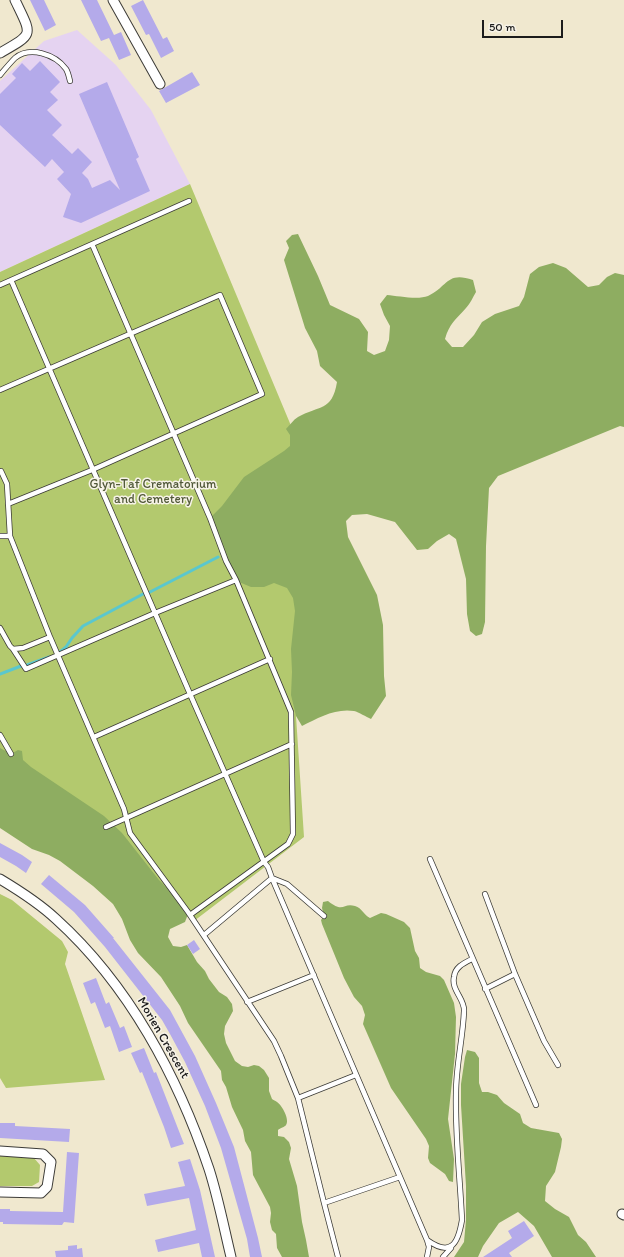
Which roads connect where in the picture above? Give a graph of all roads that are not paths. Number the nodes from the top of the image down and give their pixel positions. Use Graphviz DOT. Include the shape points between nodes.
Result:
graph roads {
  1 [pos="15,0"];
  2 [pos="113,0"];
  3 [pos="0,53"];
  4 [pos="0,75"];
  5 [pos="70,81"];
  6 [pos="160,84"];
  7 [pos="189,201"];
  8 [pos="92,244"];
  9 [pos="11,280"];
  10 [pos="0,285"];
  11 [pos="131,334"];
  12 [pos="50,369"];
  13 [pos="0,390"];
  14 [pos="174,434"];
  15 [pos="92,470"];
  16 [pos="0,471"];
  17 [pos="8,504"];
  18 [pos="0,536"];
  19 [pos="10,536"];
  20 [pos="236,580"];
  21 [pos="155,613"];
  22 [pos="0,628"];
  23 [pos="50,637"];
  24 [pos="13,649"];
  25 [pos="59,656"];
  26 [pos="270,659"];
  27 [pos="190,694"];
  28 [pos="0,735"];
  29 [pos="94,737"];
  30 [pos="292,744"];
  31 [pos="11,754"];
  32 [pos="225,774"];
  33 [pos="126,817"];
  34 [pos="106,827"];
  35 [pos="430,859"];
  36 [pos="264,862"];
  37 [pos="272,878"];
  38 [pos="0,879"];
  39 [pos="485,894"];
  40 [pos="190,915"];
  41 [pos="324,916"];
  42 [pos="204,935"];
  43 [pos="472,959"];
  44 [pos="515,974"];
  45 [pos="314,975"];
  46 [pos="485,989"];
  47 [pos="247,1002"];
  48 [pos="558,1065"];
  49 [pos="356,1075"];
  50 [pos="298,1098"];
  51 [pos="536,1105"];
  52 [pos="0,1151"];
  53 [pos="400,1177"];
  54 [pos="0,1192"];
  55 [pos="324,1203"];
  56 [pos="427,1240"];
  57 [pos="451,1248"];
  58 [pos="231,1257"];
  59 [pos="338,1257"];
  60 [pos="427,1257"];
  61 [pos="443,1257"];
  1 -- 3 [label="street" via="27,26 27,34 24,39"];
  2 -- 6 [label="street"];
  4 -- 5 [label="lane" via="16,58 28,52 56,59 66,70"];
  7 -- 8 [label="lane"];
  8 -- 9 [label="lane"];
  8 -- 11 [label="lane"];
  9 -- 10 [label="lane"];
  9 -- 12 [label="lane"];
  11 -- 12 [label="lane"];
  11 -- 14 [label="lane"];
  11 -- 14 [label="lane" via="220,295 262,394"];
  12 -- 13 [label="lane"];
  12 -- 15 [label="lane"];
  14 -- 15 [label="lane"];
  14 -- 20 [label="lane"];
  15 -- 17 [label="lane"];
  15 -- 21 [label="lane"];
  16 -- 17 [label="lane" via="7,484"];
  17 -- 19 [label="lane"];
  18 -- 19 [label="lane"];
  19 -- 23 [label="lane"];
  20 -- 21 [label="lane"];
  20 -- 26 [label="lane"];
  21 -- 25 [label="lane"];
  21 -- 27 [label="lane"];
  22 -- 24 [label="lane"];
  23 -- 24 [label="lane" via="23,648"];
  23 -- 25 [label="lane"];
  24 -- 25 [label="lane" via="26,669"];
  25 -- 29 [label="lane"];
  26 -- 27 [label="lane"];
  26 -- 30 [label="lane" via="292,712"];
  27 -- 29 [label="lane"];
  27 -- 32 [label="lane"];
  28 -- 31 [label="lane"];
  29 -- 33 [label="lane"];
  30 -- 32 [label="lane"];
  30 -- 36 [label="lane" via="293,834 288,844"];
  32 -- 33 [label="lane"];
  32 -- 36 [label="lane"];
  33 -- 34 [label="lane"];
  33 -- 40 [label="lane" via="130,833"];
  35 -- 43 [label="lane"];
  36 -- 37 [label="lane"];
  36 -- 40 [label="lane"];
  37 -- 41 [label="lane" via="287,884"];
  37 -- 42 [label="lane"];
  37 -- 45 [label="lane"];
  38 -- 58 [label="street, Morien Crescent" via="21,891 56,918 87,949 146,1031 182,1099 209,1170"];
  39 -- 44 [label="lane"];
  40 -- 42 [label="lane"];
  42 -- 47 [label="lane"];
  43 -- 46 [label="lane"];
  43 -- 57 [label="lane" via="455,971 453,983 465,1008 456,1091 462,1220 456,1243"];
  44 -- 46 [label="lane"];
  44 -- 48 [label="lane" via="544,1041"];
  45 -- 47 [label="lane"];
  45 -- 49 [label="lane"];
  46 -- 51 [label="lane"];
  47 -- 50 [label="lane" via="282,1056"];
  49 -- 50 [label="lane"];
  49 -- 53 [label="lane"];
  50 -- 55 [label="lane"];
  52 -- 54 [label="street" via="43,1154 51,1162 47,1187 41,1193"];
  53 -- 55 [label="lane"];
  53 -- 56 [label="lane"];
  55 -- 59 [label="lane"];
  56 -- 57 [label="lane" via="435,1246"];
  56 -- 60 [label="lane"];
  57 -- 61 [label="lane"];
}
